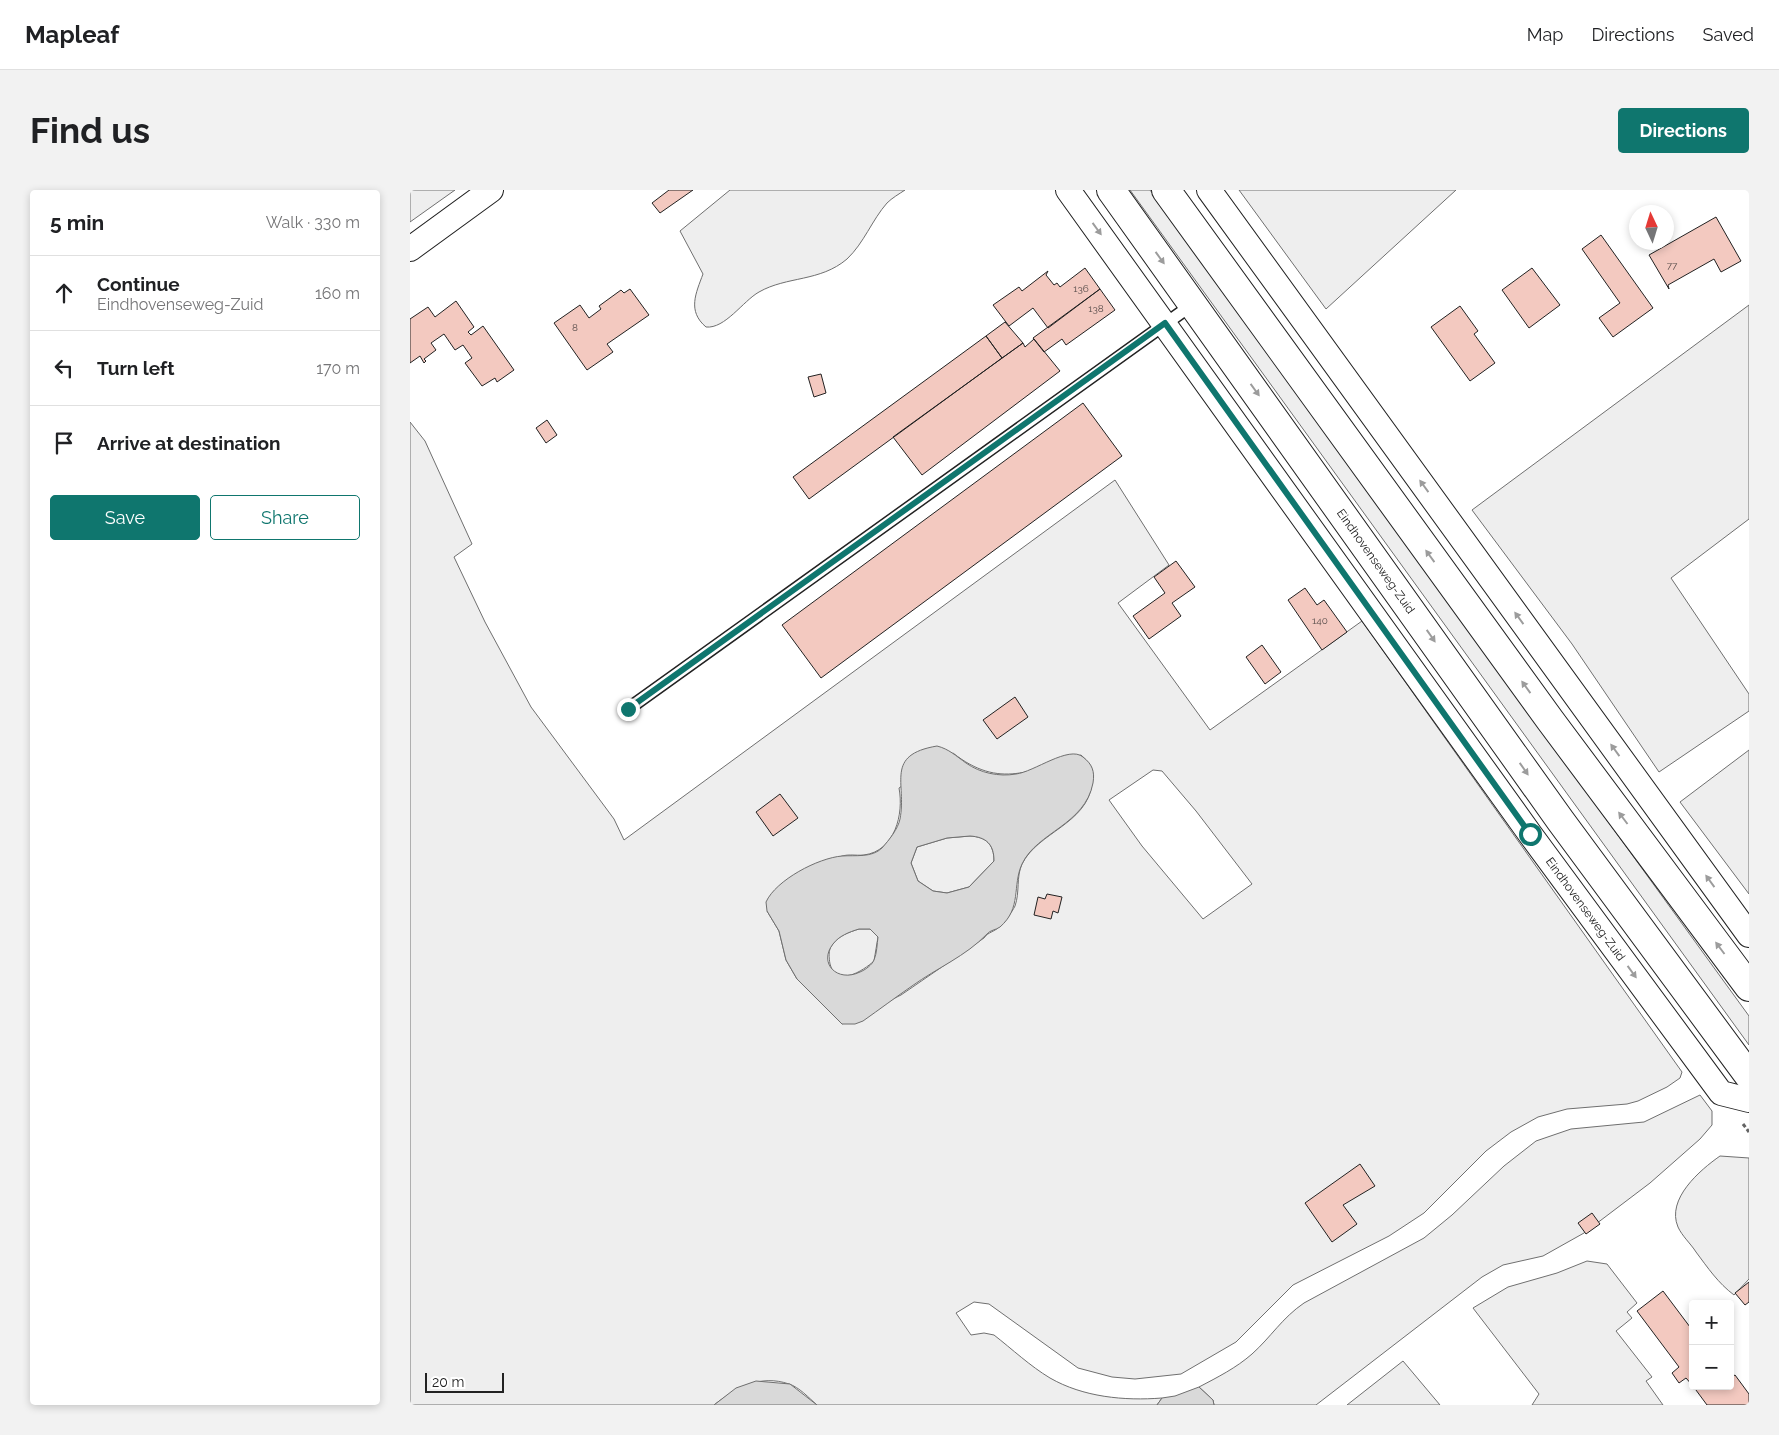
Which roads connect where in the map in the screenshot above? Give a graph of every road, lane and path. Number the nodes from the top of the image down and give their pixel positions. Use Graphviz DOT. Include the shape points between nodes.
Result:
graph roads {
  1 [pos="491,190"];
  2 [pos="1068,190"];
  3 [pos="1111,190"];
  4 [pos="1166,190"];
  5 [pos="1209,190"];
  6 [pos="410,249"];
  7 [pos="1193,304"];
  8 [pos="1165,323"];
  9 [pos="628,709"];
  10 [pos="1749,935"];
  11 [pos="1749,987"];
  12 [pos="1749,1076"];
  13 [pos="1749,1100"];
  1 -- 6 [label="street"];
  2 -- 8 [label="street, Eindhovenseweg-Zuid, one-way"];
  3 -- 7 [label="main road, Eindhovenseweg-Zuid, one-way"];
  11 -- 4 [label="main road, one-way" via="1527,688"];
  10 -- 5 [label="street, one-way"];
  7 -- 8 [label="lane"];
  7 -- 12 [label="main road, Eindhovenseweg-Zuid, one-way" via="1560,820"];
  8 -- 9 [label="lane"];
  8 -- 13 [label="street, Eindhovenseweg-Zuid, one-way" via="1524,826 1721,1093"];
}
